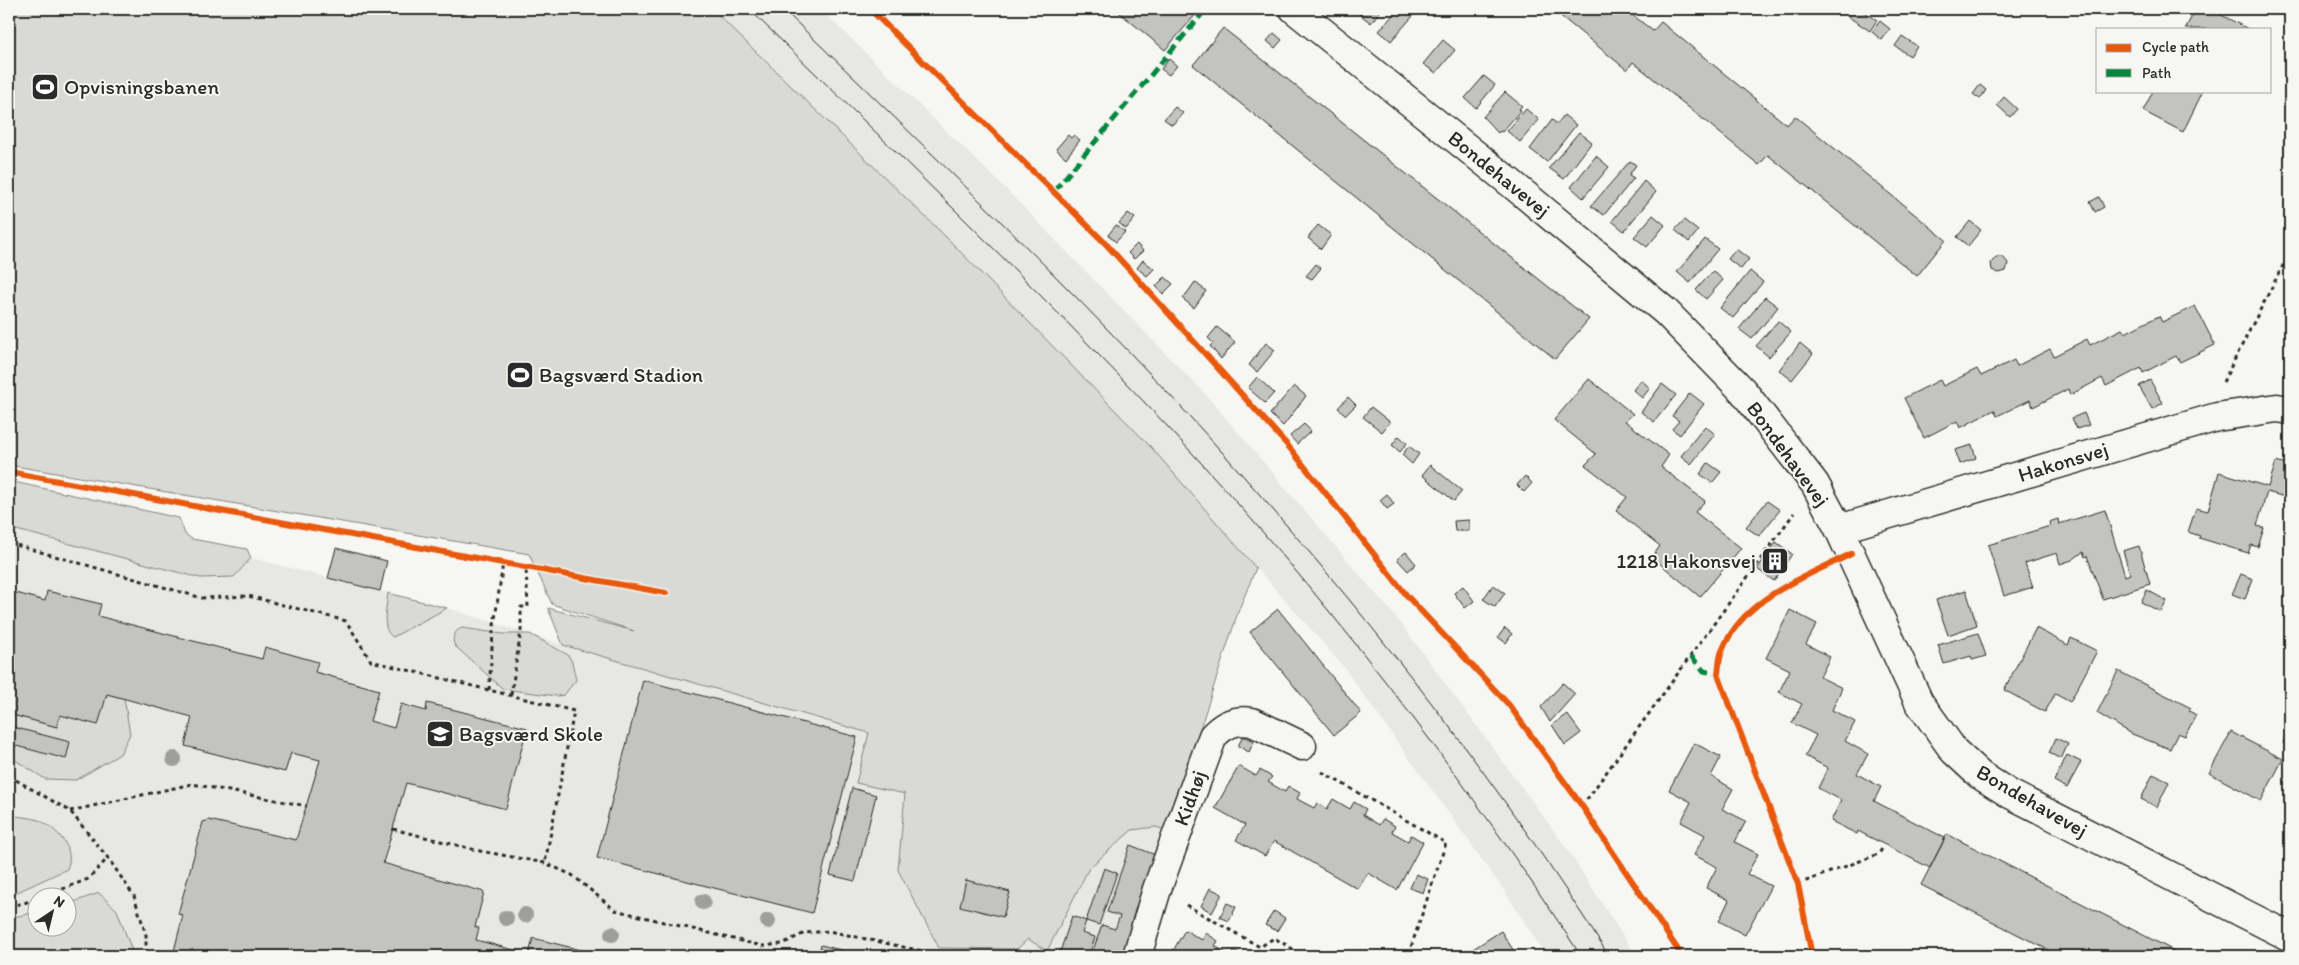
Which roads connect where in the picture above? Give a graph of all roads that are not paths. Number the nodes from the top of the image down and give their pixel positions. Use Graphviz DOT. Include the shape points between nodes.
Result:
graph roads {
  1 [pos="1294,9"];
  2 [pos="2290,410"];
  3 [pos="1839,529"];
  4 [pos="1302,746"];
  5 [pos="2290,938"];
  6 [pos="1137,956"];
  1 -- 3 [label="street, Bondehavevej" via="1666,312 1743,391 1815,484"];
  2 -- 3 [label="street, Hakonsvej" via="2277,408 2217,417"];
  3 -- 5 [label="street, Bondehavevej" via="1919,702 1954,751 1980,776"];
  4 -- 6 [label="street, Kidhøj" via="1243,720 1234,721 1210,740 1157,889"];
}
